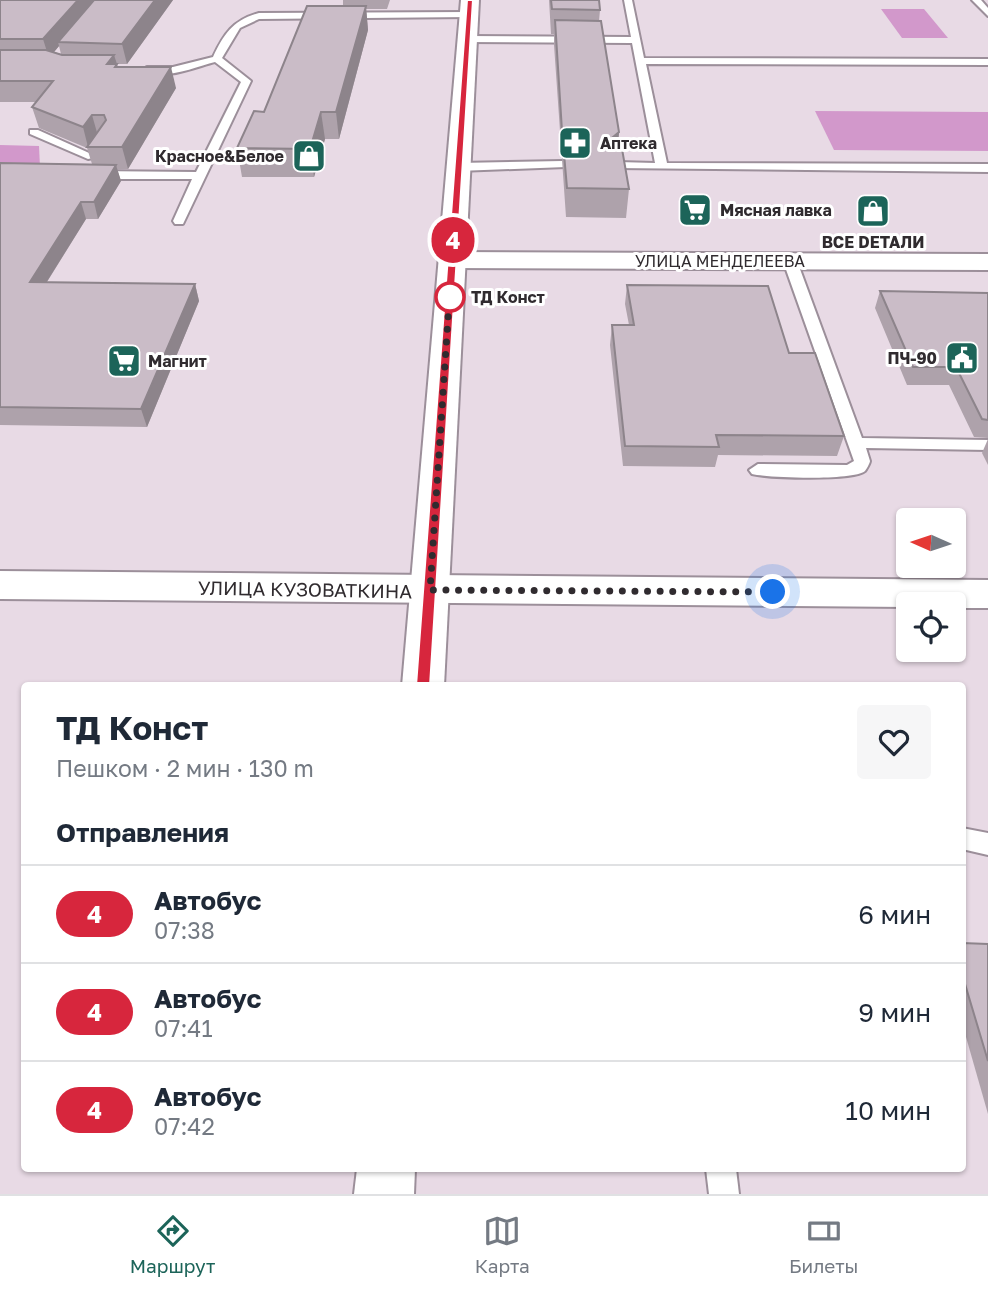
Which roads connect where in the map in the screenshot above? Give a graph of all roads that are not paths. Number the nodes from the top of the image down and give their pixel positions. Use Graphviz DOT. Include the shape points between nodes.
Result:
graph roads {
  1 [pos="628,0"];
  2 [pos="976,0"];
  3 [pos="988,13"];
  4 [pos="468,18"];
  5 [pos="636,40"];
  6 [pos="216,58"];
  7 [pos="640,61"];
  8 [pos="988,62"];
  9 [pos="133,70"];
  10 [pos="34,132"];
  11 [pos="562,166"];
  12 [pos="618,166"];
  13 [pos="662,166"];
  14 [pos="458,167"];
  15 [pos="988,168"];
  16 [pos="200,176"];
  17 [pos="179,221"];
  18 [pos="452,260"];
  19 [pos="790,261"];
  20 [pos="988,262"];
  21 [pos="855,443"];
  22 [pos="988,445"];
  23 [pos="758,470"];
  24 [pos="0,585"];
  25 [pos="430,590"];
  26 [pos="988,594"];
  27 [pos="423,682"];
  28 [pos="966,839"];
  29 [pos="988,844"];
  30 [pos="386,1172"];
  31 [pos="720,1172"];
  32 [pos="384,1194"];
  33 [pos="724,1194"];
  1 -- 5 [label="lane"];
  2 -- 3 [label="lane"];
  4 -- 5 [label="lane"];
  4 -- 6 [label="lane" via="302,11 259,16 235,24"];
  4 -- 14 [label="main road"];
  5 -- 7 [label="lane"];
  6 -- 9 [label="lane" via="173,70"];
  6 -- 16 [label="lane" via="246,81"];
  7 -- 8 [label="lane"];
  7 -- 13 [label="lane"];
  10 -- 16 [label="lane" via="95,153 81,174"];
  11 -- 14 [label="lane"];
  12 -- 13 [label="lane"];
  13 -- 15 [label="lane"];
  14 -- 18 [label="main road"];
  16 -- 17 [label="lane"];
  18 -- 19 [label="main road, УЛИЦА МЕНДЕЛЕЕВА"];
  18 -- 25 [label="main road"];
  19 -- 20 [label="main road, УЛИЦА МЕНДЕЛЕЕВА"];
  19 -- 21 [label="lane"];
  21 -- 22 [label="lane"];
  21 -- 23 [label="lane" via="862,461 854,469"];
  24 -- 25 [label="main road, УЛИЦА КУЗОВАТКИНА"];
  25 -- 26 [label="main road, УЛИЦА КУЗОВАТКИНА"];
  25 -- 27 [label="main road"];
  28 -- 29 [label="lane"];
  30 -- 32 [label="main road"];
  31 -- 33 [label="lane"];
}
